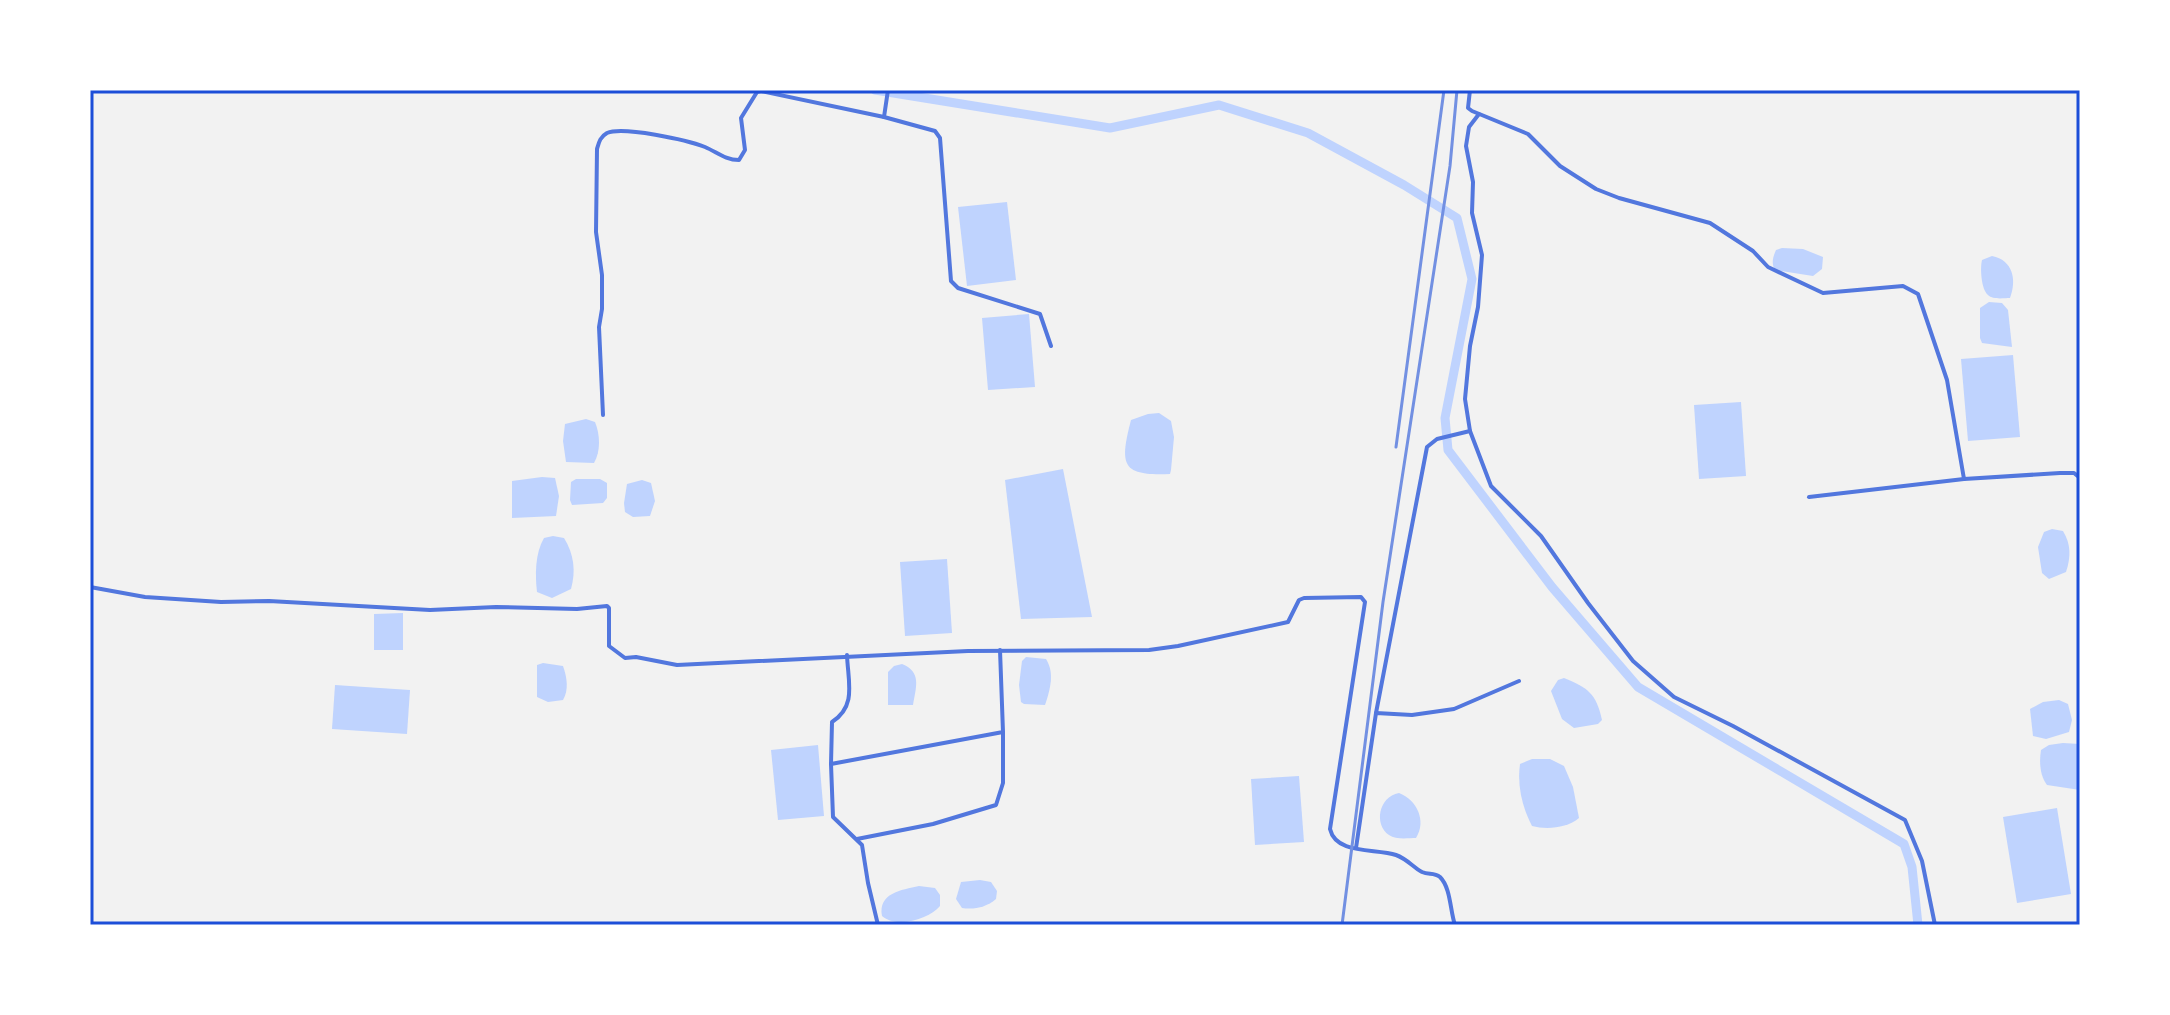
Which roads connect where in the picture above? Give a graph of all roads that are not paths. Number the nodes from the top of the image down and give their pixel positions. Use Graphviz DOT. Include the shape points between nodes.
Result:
graph roads {
  1 [pos="888,90"];
  2 [pos="1470,90"];
  3 [pos="884,114"];
  4 [pos="1479,114"];
  5 [pos="1051,346"];
  6 [pos="603,415"];
  7 [pos="1470,431"];
  8 [pos="2080,478"];
  9 [pos="1964,479"];
  10 [pos="1809,497"];
  11 [pos="90,587"];
  12 [pos="1000,650"];
  13 [pos="847,655"];
  14 [pos="1519,681"];
  15 [pos="1376,713"];
  16 [pos="1003,732"];
  17 [pos="831,764"];
  18 [pos="857,839"];
  19 [pos="1356,848"];
  20 [pos="878,925"];
  21 [pos="1455,925"];
  22 [pos="1935,925"];
  1 -- 3 [label="street"];
  2 -- 4 [label="street" via="1468,108"];
  3 -- 5 [label="street" via="935,131 940,138 951,281 958,288 1040,314"];
  3 -- 6 [label="street" via="761,91 741,118 745,150 739,160 704,146 645,134 621,131 600,139 596,232 602,275"];
  4 -- 7 [label="street" via="1469,127 1466,146 1482,255 1465,399"];
  4 -- 9 [label="street" via="1528,134 1560,166 1596,189 1710,223 1768,267 1823,293 1903,286 1918,294 1947,380"];
  7 -- 15 [label="street" via="1437,439 1427,447"];
  7 -- 22 [label="street" via="1491,486 1541,536 1643,670 1674,697 1905,820 1922,861"];
  8 -- 9 [label="street" via="2060,473"];
  9 -- 10 [label="street"];
  11 -- 13 [label="street" via="145,597 430,610 607,606 609,646 625,658 677,665"];
  12 -- 13 [label="street"];
  12 -- 16 [label="street"];
  12 -- 19 [label="street" via="1178,646 1288,622 1304,598 1361,597 1365,602 1330,829 1335,841"];
  13 -- 17 [label="street" via="850,704 832,722"];
  14 -- 15 [label="street" via="1454,709"];
  15 -- 19 [label="street"];
  16 -- 17 [label="street"];
  16 -- 18 [label="street" via="1003,783 996,805"];
  17 -- 18 [label="street" via="833,817"];
  18 -- 20 [label="street"];
  19 -- 21 [label="street" via="1394,854 1441,878"];
}
